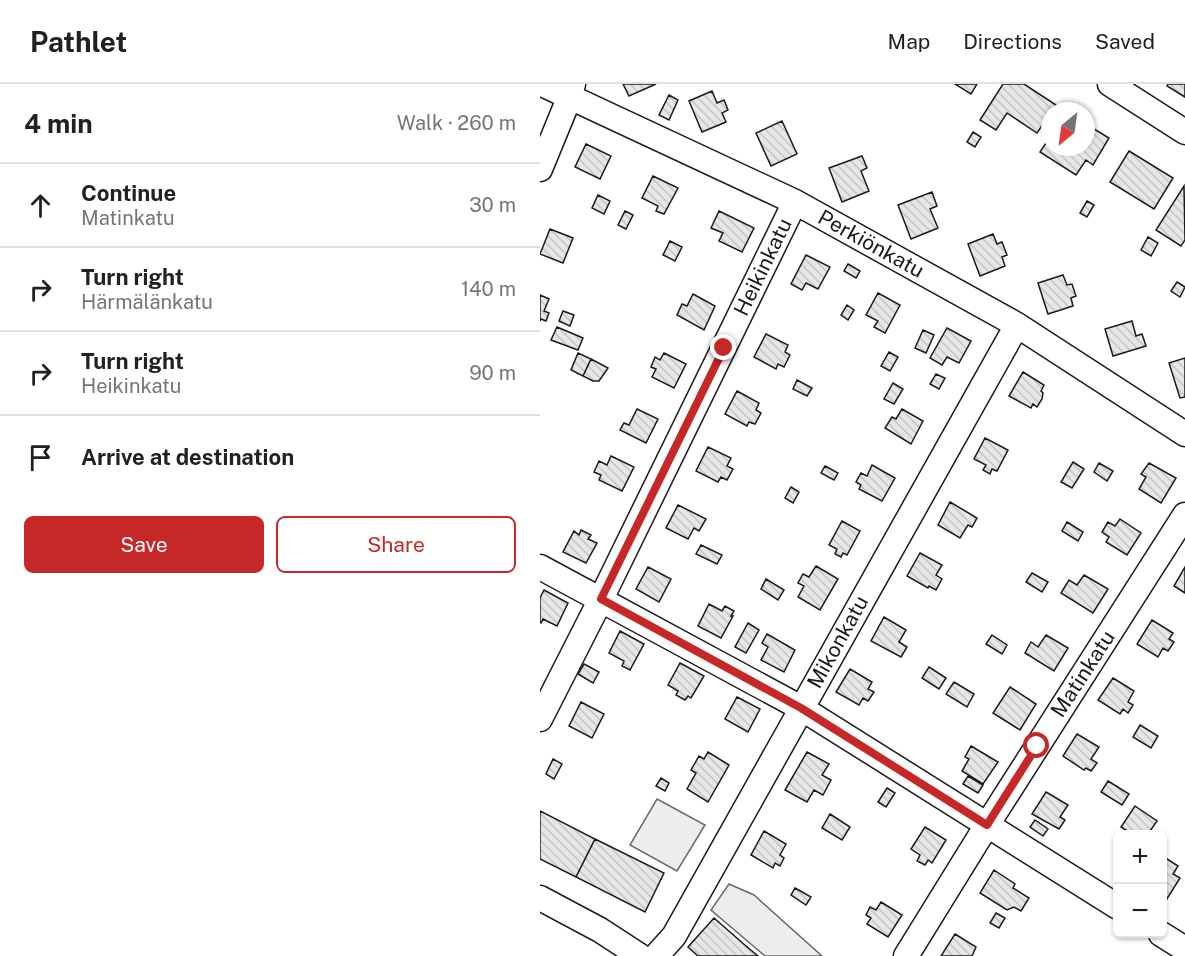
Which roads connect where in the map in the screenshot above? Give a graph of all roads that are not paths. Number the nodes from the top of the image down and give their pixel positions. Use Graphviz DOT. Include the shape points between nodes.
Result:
graph roads {
  1 [pos="542,84"];
  2 [pos="1110,84"];
  3 [pos="571,90"];
  4 [pos="1185,132"];
  5 [pos="540,169"];
  6 [pos="795,202"];
  7 [pos="1017,325"];
  8 [pos="1185,434"];
  9 [pos="1185,515"];
  10 [pos="540,567"];
  11 [pos="601,599"];
  12 [pos="801,708"];
  13 [pos="540,719"];
  14 [pos="987,825"];
  15 [pos="540,898"];
  16 [pos="1113,904"];
  17 [pos="640,956"];
  18 [pos="657,956"];
  19 [pos="906,956"];
  1 -- 3 [label="street, Perkiönkatu"];
  2 -- 4 [label="street"];
  3 -- 5 [label="street"];
  3 -- 6 [label="street, Perkiönkatu"];
  6 -- 7 [label="street, Perkiönkatu"];
  6 -- 11 [label="street, Heikinkatu"];
  7 -- 8 [label="street, Perkiönkatu"];
  7 -- 12 [label="street, Mikonkatu"];
  9 -- 14 [label="street, Matinkatu"];
  10 -- 11 [label="street"];
  11 -- 12 [label="street"];
  11 -- 13 [label="street, Heikinkatu"];
  12 -- 14 [label="street"];
  12 -- 18 [label="street, Mikonkatu" via="674,936"];
  14 -- 16 [label="street"];
  14 -- 19 [label="street, Matinkatu"];
  15 -- 17 [label="street"];
}
